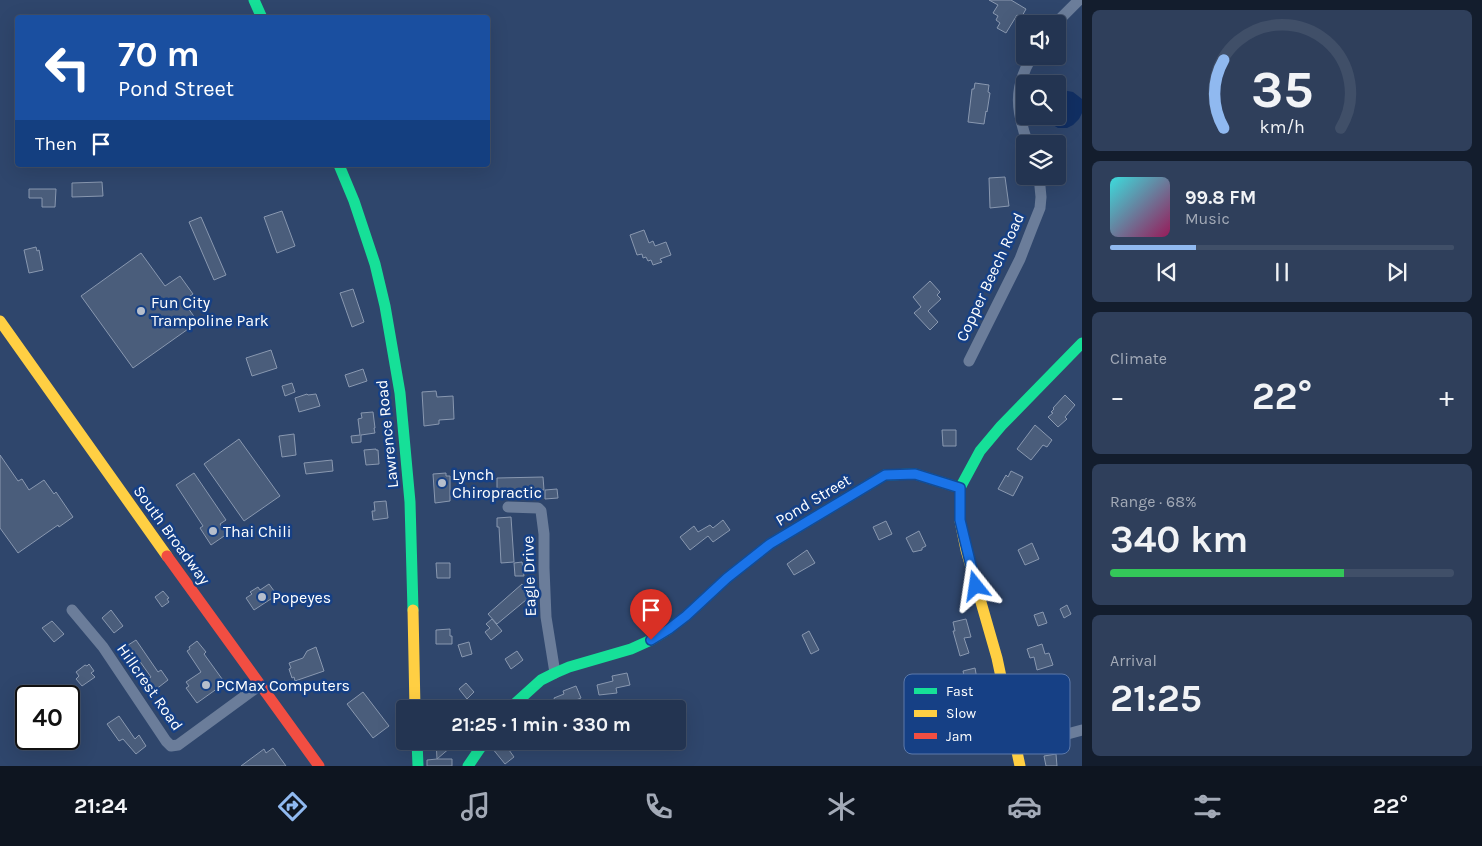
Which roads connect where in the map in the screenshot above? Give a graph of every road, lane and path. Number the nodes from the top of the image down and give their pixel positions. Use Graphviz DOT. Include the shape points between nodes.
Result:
graph roads {
  1 [pos="254,0"];
  2 [pos="1079,0"];
  3 [pos="261,15"];
  4 [pos="1064,15"];
  5 [pos="1028,65"];
  6 [pos="1025,135"];
  7 [pos="340,167"];
  8 [pos="1040,185"];
  9 [pos="0,321"];
  10 [pos="1082,344"];
  11 [pos="969,361"];
  12 [pos="960,488"];
  13 [pos="508,507"];
  14 [pos="72,610"];
  15 [pos="555,673"];
  16 [pos="1000,674"];
  17 [pos="260,685"];
  18 [pos="415,700"];
  19 [pos="518,700"];
  20 [pos="417,750"];
  21 [pos="479,750"];
  22 [pos="320,766"];
  23 [pos="418,766"];
  24 [pos="468,766"];
  1 -- 3 [label="street"];
  2 -- 4 [label="street"];
  5 -- 6 [label="street" via="1018,102"];
  7 -- 18 [label="street, Lawrence Road" via="375,264 400,393 410,502"];
  8 -- 11 [label="street, Copper Beech Road" via="1040,208 1020,258"];
  9 -- 17 [label="street, South Broadway"];
  10 -- 12 [label="street" via="1001,426 980,451"];
  12 -- 15 [label="street, Pond Street" via="915,474 885,475 770,544 686,616 651,640"];
  12 -- 16 [label="street" via="960,520 966,550"];
  13 -- 15 [label="street, Eagle Drive" via="538,508 541,511 546,616"];
  14 -- 17 [label="street, Hillcrest Road" via="103,647 171,746 178,745"];
  15 -- 19 [label="street, Pond Street" via="541,680"];
  17 -- 22 [label="street, South Broadway"];
  20 -- 23 [label="street"];
  21 -- 24 [label="street"];
}
